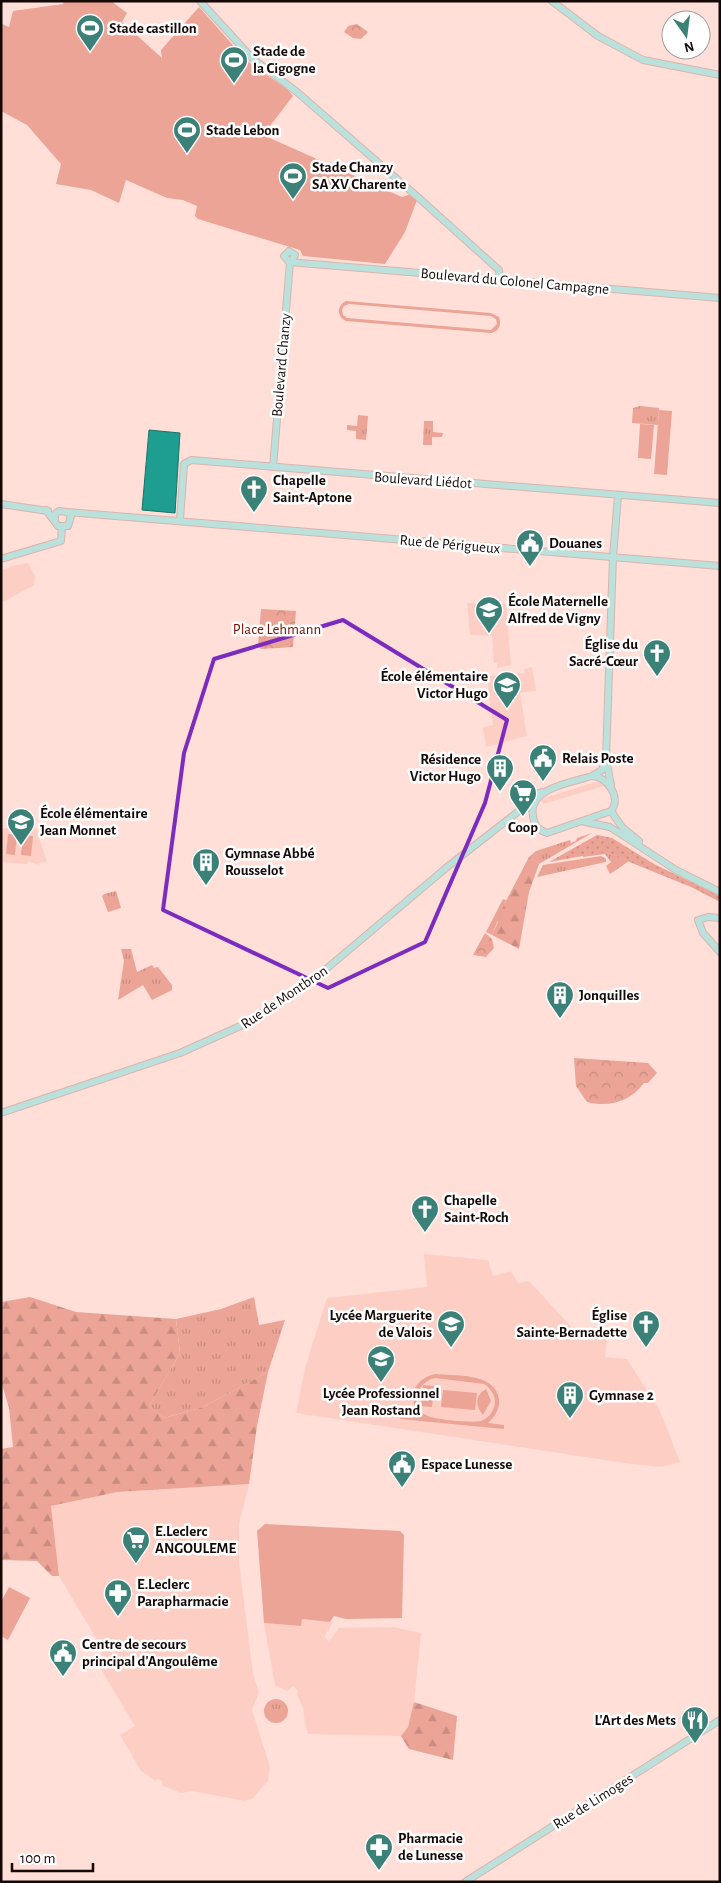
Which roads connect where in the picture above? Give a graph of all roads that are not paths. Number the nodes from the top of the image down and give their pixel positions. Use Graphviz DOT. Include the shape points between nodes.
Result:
graph roads {
  1 [pos="200,1"];
  2 [pos="552,1"];
  3 [pos="720,74"];
  4 [pos="292,260"];
  5 [pos="500,280"];
  6 [pos="720,298"];
  7 [pos="273,468"];
  8 [pos="618,496"];
  9 [pos="720,503"];
  10 [pos="1,504"];
  11 [pos="46,510"];
  12 [pos="59,511"];
  13 [pos="67,512"];
  14 [pos="81,512"];
  15 [pos="71,519"];
  16 [pos="180,520"];
  17 [pos="55,521"];
  18 [pos="62,526"];
  19 [pos="613,558"];
  20 [pos="1,559"];
  21 [pos="720,566"];
  22 [pos="606,757"];
  23 [pos="592,776"];
  24 [pos="548,790"];
  25 [pos="615,798"];
  26 [pos="524,806"];
  27 [pos="612,811"];
  28 [pos="532,812"];
  29 [pos="581,822"];
  30 [pos="720,888"];
  31 [pos="720,892"];
  32 [pos="720,918"];
  33 [pos="720,952"];
  34 [pos="1,1113"];
  35 [pos="720,1720"];
  36 [pos="465,1882"];
  1 -- 5 [label="main road" via="252,58 292,88 499,270"];
  2 -- 3 [label="main road" via="598,36 643,60"];
  4 -- 5 [label="main road, Boulevard du Colonel Campagne"];
  4 -- 7 [label="main road, Boulevard Chanzy"];
  5 -- 6 [label="main road, Boulevard du Colonel Campagne"];
  7 -- 8 [label="main road, Boulevard Liédot"];
  7 -- 16 [label="main road, Boulevard Liédot" via="187,461 184,464"];
  8 -- 9 [label="main road, Boulevard Liédot"];
  8 -- 19 [label="main road"];
  10 -- 11 [label="main road"];
  11 -- 12 [label="main road"];
  11 -- 17 [label="main road"];
  12 -- 13 [label="main road"];
  12 -- 17 [label="main road" via="55,514"];
  13 -- 14 [label="main road, Rue de Périgueux"];
  13 -- 15 [label="main road"];
  14 -- 15 [label="main road"];
  14 -- 16 [label="main road, Rue de Périgueux"];
  15 -- 18 [label="main road" via="68,526"];
  16 -- 19 [label="main road, Rue de Périgueux"];
  17 -- 18 [label="main road" via="56,525"];
  18 -- 20 [label="main road" via="61,541"];
  19 -- 21 [label="main road, Rue de Périgueux"];
  19 -- 22 [label="main road"];
  22 -- 23 [label="main road" via="602,770"];
  22 -- 25 [label="main road"];
  23 -- 24 [label="main road"];
  23 -- 25 [label="main road" via="606,781"];
  24 -- 26 [label="main road" via="524,798"];
  24 -- 28 [label="main road" via="534,801"];
  25 -- 27 [label="main road"];
  26 -- 28 [label="main road"];
  26 -- 34 [label="main road, Rue de Montbron" via="306,984 252,1021 180,1053"];
  27 -- 29 [label="main road"];
  27 -- 30 [label="main road" via="622,827 652,851"];
  28 -- 29 [label="main road" via="535,824 547,833"];
  29 -- 31 [label="main road" via="610,827 676,870"];
  32 -- 33 [label="main road" via="698,920 703,933"];
  35 -- 36 [label="main road, Rue de Limoges"];
}
